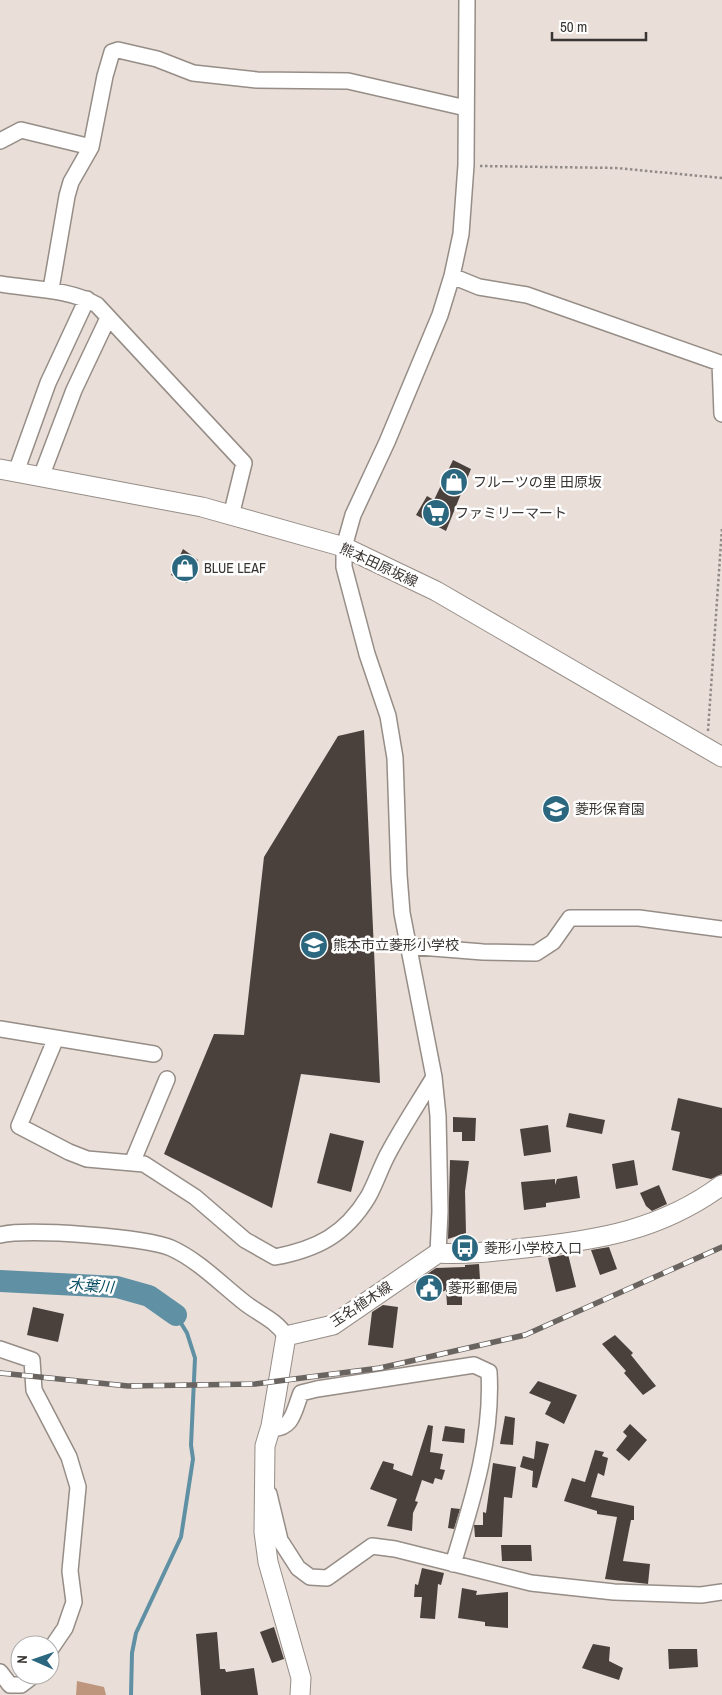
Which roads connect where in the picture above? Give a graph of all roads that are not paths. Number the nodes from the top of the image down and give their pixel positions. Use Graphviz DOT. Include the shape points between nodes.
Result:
graph roads {
  1 [pos="467,0"];
  2 [pos="466,108"];
  3 [pos="0,141"];
  4 [pos="91,147"];
  5 [pos="452,276"];
  6 [pos="0,284"];
  7 [pos="51,289"];
  8 [pos="87,299"];
  9 [pos="108,318"];
  10 [pos="722,414"];
  11 [pos="8,471"];
  12 [pos="41,477"];
  13 [pos="231,516"];
  14 [pos="344,548"];
  15 [pos="715,752"];
  16 [pos="722,930"];
  17 [pos="407,946"];
  18 [pos="0,1029"];
  19 [pos="56,1038"];
  20 [pos="154,1054"];
  21 [pos="434,1077"];
  22 [pos="166,1079"];
  23 [pos="132,1163"];
  24 [pos="722,1185"];
  25 [pos="0,1235"];
  26 [pos="438,1253"];
  27 [pos="286,1336"];
  28 [pos="0,1349"];
  29 [pos="271,1428"];
  30 [pos="264,1473"];
  31 [pos="453,1564"];
  32 [pos="722,1592"];
  33 [pos="60,1635"];
  34 [pos="0,1672"];
  35 [pos="10,1684"];
  36 [pos="300,1695"];
  1 -- 2 [label="street"];
  2 -- 4 [label="street" via="348,81 257,80 193,73 157,59 118,50 112,52 105,76"];
  2 -- 5 [label="street" via="466,165 460,234"];
  3 -- 4 [label="street" via="21,130"];
  4 -- 7 [label="street" via="71,182"];
  5 -- 10 [label="street" via="478,286 528,295 720,363"];
  5 -- 14 [label="street" via="440,315 353,515"];
  6 -- 7 [label="street" via="40,291"];
  7 -- 8 [label="street"];
  8 -- 9 [label="street"];
  8 -- 11 [label="street"];
  9 -- 12 [label="street" via="74,390"];
  9 -- 13 [label="street" via="244,463"];
  11 -- 12 [label="main road, 熊本田原坂線"];
  12 -- 13 [label="main road, 熊本田原坂線" via="202,507"];
  13 -- 14 [label="main road, 熊本田原坂線"];
  14 -- 15 [label="main road, 熊本田原坂線" via="436,591"];
  14 -- 17 [label="street" via="344,567 351,600 388,716 395,758 398,875"];
  16 -- 17 [label="street" via="639,918 570,918 553,942 536,952"];
  17 -- 21 [label="street"];
  18 -- 19 [label="street"];
  19 -- 20 [label="street"];
  19 -- 23 [label="street" via="19,1126 87,1159"];
  21 -- 23 [label="street" via="388,1153 368,1197 353,1218 334,1237 297,1253 275,1257 245,1240 195,1197 144,1164"];
  21 -- 26 [label="street" via="439,1162"];
  22 -- 23 [label="street"];
  24 -- 26 [label="main road" via="700,1202 669,1217 614,1236 507,1250"];
  25 -- 27 [label="street" via="34,1232 126,1238 170,1248 279,1325"];
  26 -- 27 [label="main road, 玉名植木線" via="333,1326"];
  27 -- 29 [label="main road"];
  28 -- 33 [label="street" via="32,1360 34,1390 69,1456 78,1487 70,1571 74,1602"];
  29 -- 30 [label="main road" via="265,1446"];
  29 -- 31 [label="street" via="280,1429 292,1422 301,1393 316,1389 474,1365 489,1372 490,1398 485,1440"];
  30 -- 31 [label="street" via="280,1540 298,1568 310,1577 328,1578 372,1546"];
  30 -- 36 [label="main road" via="264,1532 268,1562 301,1678"];
  31 -- 32 [label="street" via="531,1583 614,1592 701,1595"];
  34 -- 35 [label="street"];
}
